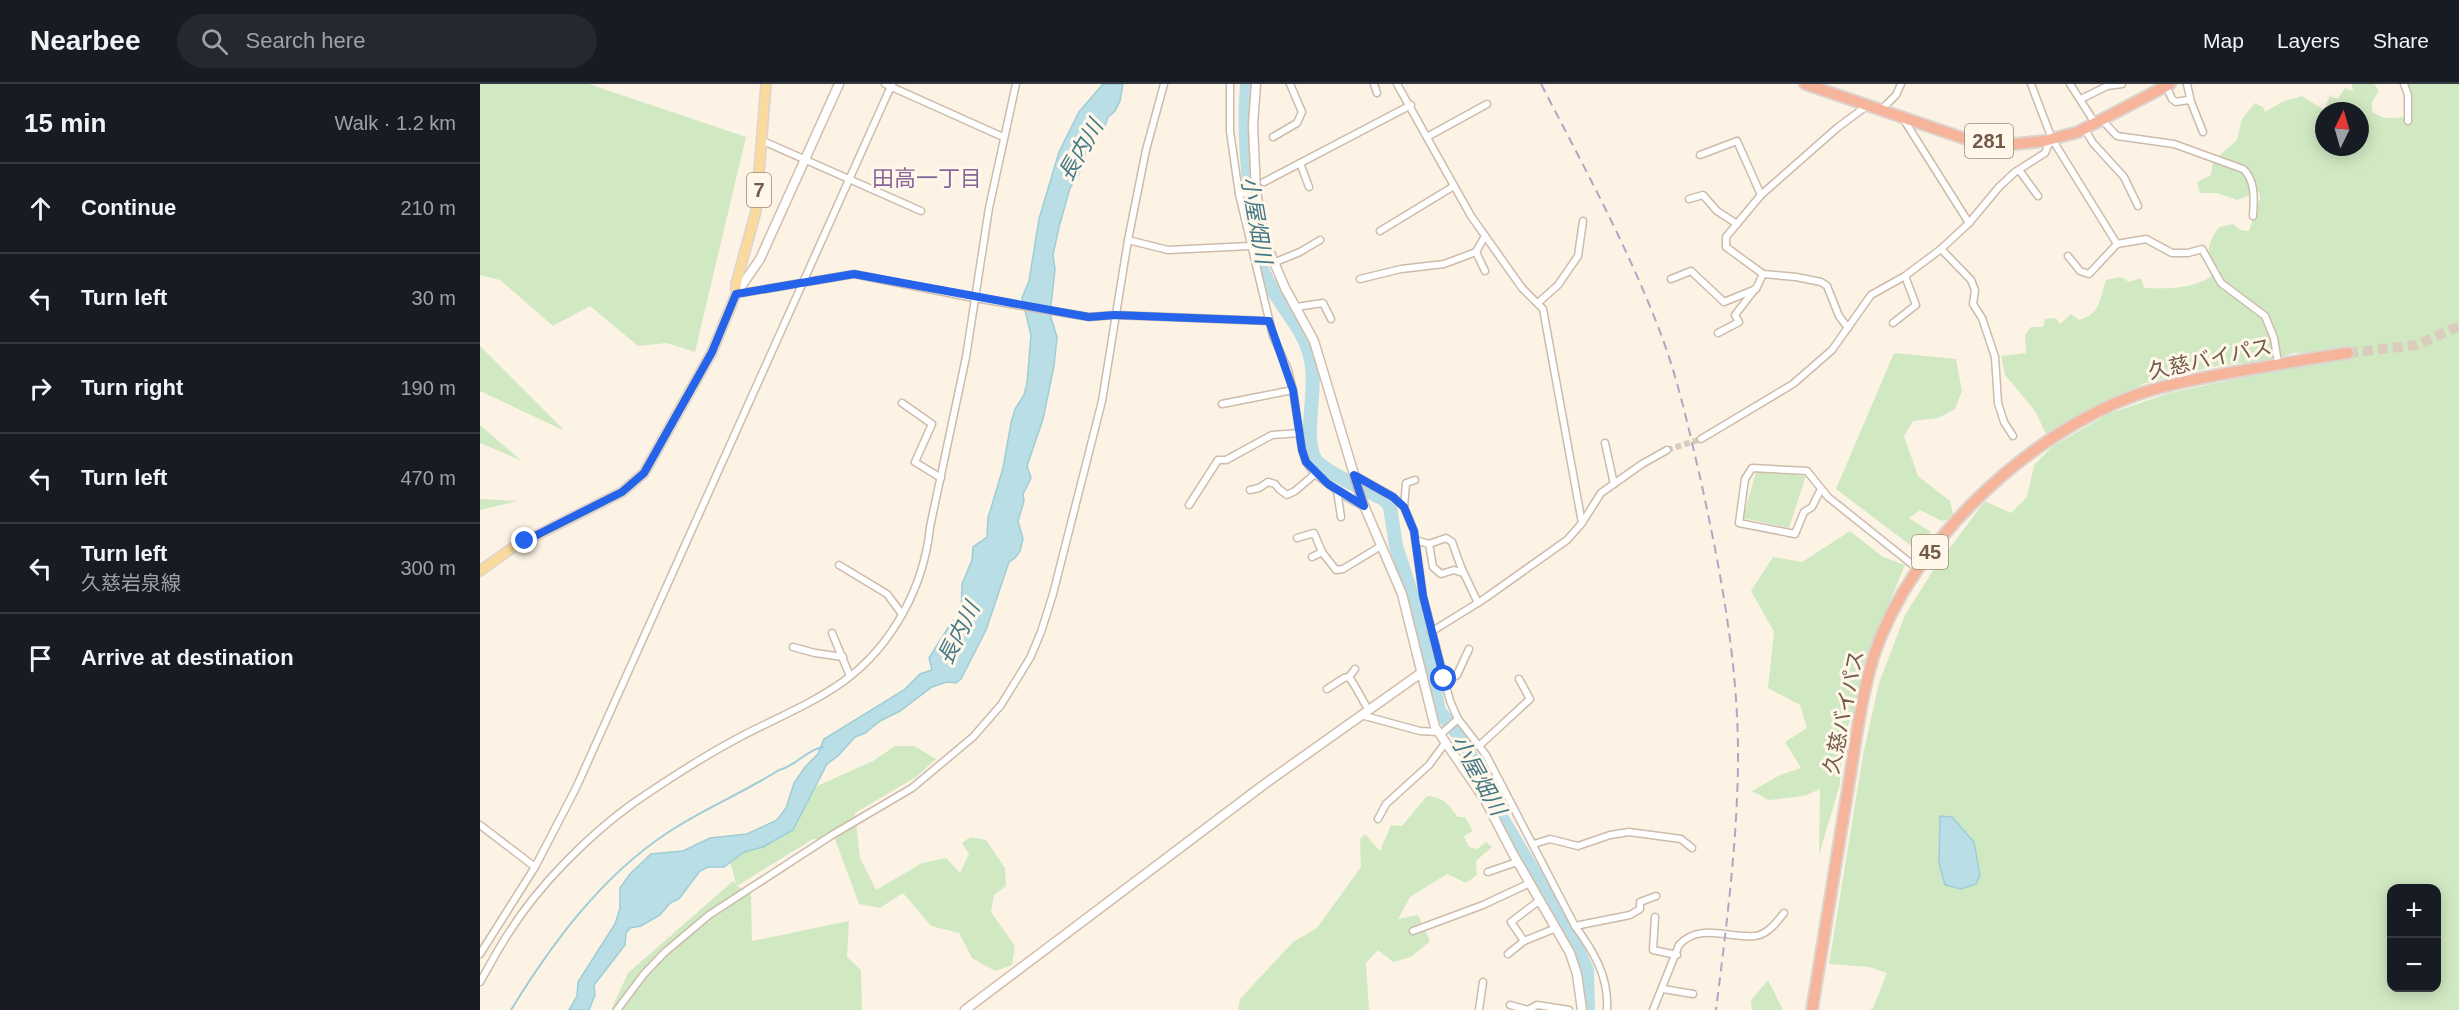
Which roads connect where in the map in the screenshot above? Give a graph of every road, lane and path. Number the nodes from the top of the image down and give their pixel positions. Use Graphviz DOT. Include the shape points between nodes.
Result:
graph roads {
  1 [pos="766,84"];
  2 [pos="838,84"];
  3 [pos="1016,84"];
  4 [pos="1164,84"];
  5 [pos="1230,84"];
  6 [pos="1256,84"];
  7 [pos="1290,84"];
  8 [pos="1374,84"];
  9 [pos="1397,84"];
  10 [pos="1805,84"];
  11 [pos="1901,84"];
  12 [pos="2031,84"];
  13 [pos="2070,84"];
  14 [pos="2122,84"];
  15 [pos="2187,84"];
  16 [pos="2404,84"];
  17 [pos="890,85"];
  18 [pos="2168,85"];
  19 [pos="1377,93"];
  20 [pos="2081,99"];
  21 [pos="2191,102"];
  22 [pos="1487,104"];
  23 [pos="1410,105"];
  24 [pos="1868,105"];
  25 [pos="1882,110"];
  26 [pos="1902,117"];
  27 [pos="2099,121"];
  28 [pos="2408,121"];
  29 [pos="2084,128"];
  30 [pos="2203,132"];
  31 [pos="1273,136"];
  32 [pos="1003,137"];
  33 [pos="1427,137"];
  34 [pos="2052,139"];
  35 [pos="762,141"];
  36 [pos="1700,155"];
  37 [pos="805,159"];
  38 [pos="1300,163"];
  39 [pos="2019,170"];
  40 [pos="850,179"];
  41 [pos="1264,182"];
  42 [pos="1454,186"];
  43 [pos="1309,187"];
  44 [pos="1254,192"];
  45 [pos="1240,194"];
  46 [pos="1761,195"];
  47 [pos="2038,196"];
  48 [pos="1689,199"];
  49 [pos="2138,206"];
  50 [pos="921,211"];
  51 [pos="2253,216"];
  52 [pos="1583,221"];
  53 [pos="1968,223"];
  54 [pos="1737,224"];
  55 [pos="1380,231"];
  56 [pos="1485,236"];
  57 [pos="1128,240"];
  58 [pos="1320,240"];
  59 [pos="2117,244"];
  60 [pos="1250,246"];
  61 [pos="1941,249"];
  62 [pos="1476,252"];
  63 [pos="2068,256"];
  64 [pos="1273,263"];
  65 [pos="1485,271"];
  66 [pos="1763,274"];
  67 [pos="1905,276"];
  68 [pos="1360,279"];
  69 [pos="1671,279"];
  70 [pos="802,284"];
  71 [pos="1755,289"];
  72 [pos="736,294"];
  73 [pos="974,298"];
  74 [pos="1539,302"];
  75 [pos="1296,307"];
  76 [pos="1115,315"];
  77 [pos="1331,319"];
  78 [pos="1269,321"];
  79 [pos="1893,323"];
  80 [pos="1848,328"];
  81 [pos="1718,333"];
  82 [pos="2348,353"];
  83 [pos="2277,363"];
  84 [pos="1293,390"];
  85 [pos="902,403"];
  86 [pos="1222,404"];
  87 [pos="1300,433"];
  88 [pos="2013,435"];
  89 [pos="1701,439"];
  90 [pos="1605,443"];
  91 [pos="1667,450"];
  92 [pos="1315,474"];
  93 [pos="941,478"];
  94 [pos="1355,478"];
  95 [pos="1415,480"];
  96 [pos="1614,484"];
  97 [pos="1821,489"];
  98 [pos="1250,490"];
  99 [pos="1337,491"];
  100 [pos="1363,504"];
  101 [pos="1189,505"];
  102 [pos="1404,507"];
  103 [pos="1341,517"];
  104 [pos="1582,523"];
  105 [pos="1297,538"];
  106 [pos="1415,540"];
  107 [pos="1429,544"];
  108 [pos="1381,546"];
  109 [pos="1322,552"];
  110 [pos="1312,557"];
  111 [pos="838,565"];
  112 [pos="1918,569"];
  113 [pos="480,571"];
  114 [pos="1463,573"];
  115 [pos="1478,603"];
  116 [pos="902,614"];
  117 [pos="1431,632"];
  118 [pos="832,633"];
  119 [pos="793,647"];
  120 [pos="1469,649"];
  121 [pos="843,657"];
  122 [pos="1355,669"];
  123 [pos="1421,673"];
  124 [pos="850,676"];
  125 [pos="1349,677"];
  126 [pos="1519,679"];
  127 [pos="1444,682"];
  128 [pos="1327,689"];
  129 [pos="1368,709"];
  130 [pos="1360,715"];
  131 [pos="1456,721"];
  132 [pos="1440,732"];
  133 [pos="1446,742"];
  134 [pos="1479,746"];
  135 [pos="1378,819"];
  136 [pos="480,825"];
  137 [pos="1534,844"];
  138 [pos="1692,848"];
  139 [pos="1517,862"];
  140 [pos="535,867"];
  141 [pos="1488,872"];
  142 [pos="1530,883"];
  143 [pos="1656,896"];
  144 [pos="1540,900"];
  145 [pos="1784,913"];
  146 [pos="1655,917"];
  147 [pos="1575,926"];
  148 [pos="1556,928"];
  149 [pos="1413,931"];
  150 [pos="1524,941"];
  151 [pos="480,954"];
  152 [pos="1508,954"];
  153 [pos="1677,955"];
  154 [pos="480,982"];
  155 [pos="1483,982"];
  156 [pos="1663,989"];
  157 [pos="1694,994"];
  158 [pos="1510,1005"];
  159 [pos="617,1010"];
  160 [pos="965,1010"];
  161 [pos="1479,1010"];
  162 [pos="1528,1010"];
  163 [pos="1569,1010"];
  164 [pos="1582,1010"];
  165 [pos="1607,1010"];
  166 [pos="1653,1010"];
  167 [pos="1812,1010"];
  1 -- 35 [label="main road, 7"];
  2 -- 37 [label="street"];
  3 -- 32 [label="street"];
  4 -- 57 [label="street"];
  5 -- 45 [label="street" via="1230,131"];
  6 -- 44 [label="street" via="1252,125"];
  7 -- 31 [label="street" via="1302,112 1297,123"];
  8 -- 19 [label="street"];
  9 -- 23 [label="street"];
  10 -- 24 [label="highway, 281"];
  11 -- 25 [label="street"];
  12 -- 34 [label="street"];
  13 -- 20 [label="street"];
  14 -- 20 [label="street" via="2107,86"];
  15 -- 21 [label="street"];
  16 -- 28 [label="street"];
  17 -- 32 [label="street"];
  17 -- 40 [label="street"];
  18 -- 21 [label="street" via="2176,102"];
  18 -- 27 [label="highway, 281"];
  20 -- 27 [label="street"];
  21 -- 30 [label="street"];
  22 -- 33 [label="street"];
  23 -- 33 [label="street"];
  23 -- 38 [label="street"];
  24 -- 25 [label="highway, 281"];
  24 -- 46 [label="street"];
  25 -- 26 [label="highway, 281"];
  26 -- 34 [label="highway, 281" via="1963,138 2016,144"];
  26 -- 53 [label="street"];
  27 -- 29 [label="highway, 281"];
  27 -- 51 [label="street" via="2117,136 2174,144 2243,169 2253,188"];
  29 -- 34 [label="highway, 281"];
  29 -- 49 [label="street" via="2124,177"];
  32 -- 73 [label="street"];
  33 -- 42 [label="street"];
  34 -- 39 [label="street" via="2045,153"];
  34 -- 59 [label="street"];
  35 -- 37 [label="street"];
  35 -- 72 [label="main road, 7" via="756,211"];
  36 -- 46 [label="street" via="1737,141"];
  37 -- 40 [label="street"];
  37 -- 72 [label="street" via="760,259"];
  38 -- 41 [label="street"];
  38 -- 43 [label="street"];
  39 -- 47 [label="street"];
  39 -- 53 [label="street"];
  40 -- 50 [label="street"];
  40 -- 70 [label="street"];
  42 -- 55 [label="street"];
  42 -- 56 [label="street"];
  44 -- 45 [label="street"];
  44 -- 64 [label="street"];
  45 -- 60 [label="street"];
  46 -- 54 [label="street"];
  48 -- 54 [label="street" via="1702,195"];
  52 -- 74 [label="street" via="1578,256"];
  53 -- 61 [label="street"];
  54 -- 66 [label="street" via="1726,237 1726,247"];
  56 -- 62 [label="street"];
  56 -- 74 [label="street" via="1522,288"];
  57 -- 60 [label="street" via="1168,250"];
  57 -- 76 [label="street"];
  58 -- 64 [label="street"];
  59 -- 63 [label="street" via="2089,274"];
  59 -- 83 [label="street" via="2146,239 2172,253 2202,249 2222,283 2265,316 2274,338"];
  60 -- 78 [label="street"];
  61 -- 67 [label="street"];
  61 -- 88 [label="street" via="1971,280 1975,290 1973,304 1995,357 1998,403"];
  62 -- 65 [label="street"];
  62 -- 68 [label="street" via="1444,264"];
  64 -- 75 [label="street"];
  66 -- 71 [label="street"];
  66 -- 80 [label="street" via="1821,282 1827,286"];
  67 -- 79 [label="street" via="1916,304"];
  67 -- 80 [label="street" via="1871,295"];
  69 -- 71 [label="street" via="1691,272 1724,302"];
  70 -- 72 [label="street"];
  70 -- 73 [label="street" via="854,274"];
  70 -- 140 [label="street" via="576,788"];
  71 -- 81 [label="street" via="1735,315 1739,322"];
  72 -- 113 [label="main road, 7" via="712,352 644,473 622,492 512,548"];
  73 -- 76 [label="street" via="1089,317"];
  73 -- 93 [label="street"];
  74 -- 104 [label="street"];
  75 -- 77 [label="street" via="1323,303"];
  75 -- 94 [label="street" via="1314,341"];
  76 -- 78 [label="street"];
  76 -- 159 [label="street" via="1102,401 1053,594 1030,658 1001,705 973,737 912,788 753,885 687,932 644,974"];
  78 -- 84 [label="street"];
  80 -- 89 [label="street" via="1832,350 1793,384"];
  82 -- 83 [label="highway, 久慈バイパス / 45"];
  83 -- 112 [label="highway, 久慈バイパス / 45" via="2185,381 2133,396 2054,437 1959,514"];
  84 -- 86 [label="street"];
  84 -- 87 [label="street"];
  85 -- 93 [label="street" via="932,424 915,462"];
  87 -- 92 [label="street" via="1304,456"];
  87 -- 101 [label="street" via="1272,435 1226,460 1218,460"];
  90 -- 96 [label="street"];
  91 -- 96 [label="street"];
  92 -- 98 [label="street" via="1287,495 1268,482"];
  92 -- 99 [label="street"];
  93 -- 116 [label="street" via="927,553"];
  94 -- 100 [label="street"];
  94 -- 102 [label="street" via="1393,497"];
  95 -- 102 [label="street" via="1406,483"];
  96 -- 104 [label="street" via="1601,493"];
  97 -- 97 [label="street" via="1807,471 1752,468 1745,479 1739,523 1795,534 1804,512 1812,507"];
  97 -- 112 [label="street"];
  99 -- 100 [label="street"];
  99 -- 103 [label="street"];
  100 -- 108 [label="street"];
  102 -- 106 [label="street"];
  104 -- 115 [label="street" via="1567,540"];
  105 -- 109 [label="street" via="1314,533"];
  106 -- 107 [label="street"];
  106 -- 117 [label="street"];
  107 -- 114 [label="street" via="1433,567 1441,574 1454,570"];
  107 -- 114 [label="street" via="1446,538 1452,542"];
  108 -- 109 [label="street" via="1336,570"];
  108 -- 123 [label="street" via="1402,594"];
  109 -- 110 [label="street"];
  111 -- 116 [label="street" via="887,594"];
  112 -- 167 [label="highway, 久慈バイパス / 45" via="1885,628 1865,687"];
  114 -- 115 [label="street"];
  115 -- 117 [label="street"];
  116 -- 124 [label="street" via="869,661"];
  117 -- 127 [label="street"];
  118 -- 121 [label="street"];
  119 -- 121 [label="street"];
  120 -- 127 [label="street" via="1457,675"];
  121 -- 124 [label="street"];
  122 -- 125 [label="street"];
  123 -- 129 [label="street"];
  123 -- 132 [label="street"];
  124 -- 154 [label="street" via="727,744 632,804 590,837 510,929"];
  125 -- 128 [label="street"];
  125 -- 129 [label="street"];
  126 -- 134 [label="street" via="1530,699"];
  127 -- 131 [label="street"];
  129 -- 130 [label="street"];
  130 -- 132 [label="street" via="1420,731"];
  130 -- 160 [label="street"];
  131 -- 132 [label="street"];
  131 -- 134 [label="street"];
  132 -- 133 [label="street"];
  133 -- 135 [label="street" via="1429,765 1386,804"];
  133 -- 139 [label="street" via="1485,800"];
  134 -- 137 [label="street"];
  136 -- 140 [label="street"];
  137 -- 138 [label="street" via="1550,839 1578,846 1629,832 1681,839"];
  137 -- 147 [label="street"];
  139 -- 141 [label="street"];
  139 -- 142 [label="street"];
  140 -- 151 [label="street"];
  142 -- 144 [label="street"];
  142 -- 149 [label="street"];
  143 -- 147 [label="street" via="1640,902 1640,909 1630,915"];
  144 -- 148 [label="street"];
  144 -- 150 [label="street" via="1511,922"];
  145 -- 153 [label="street" via="1774,926 1757,936 1704,932 1684,940"];
  146 -- 153 [label="street" via="1653,950"];
  147 -- 165 [label="street" via="1602,970"];
  148 -- 150 [label="street"];
  148 -- 164 [label="street" via="1577,974"];
  150 -- 152 [label="street"];
  153 -- 156 [label="street"];
  155 -- 161 [label="street"];
  156 -- 157 [label="street"];
  156 -- 166 [label="street"];
  158 -- 162 [label="street"];
  162 -- 163 [label="street" via="1537,1005"];
}
